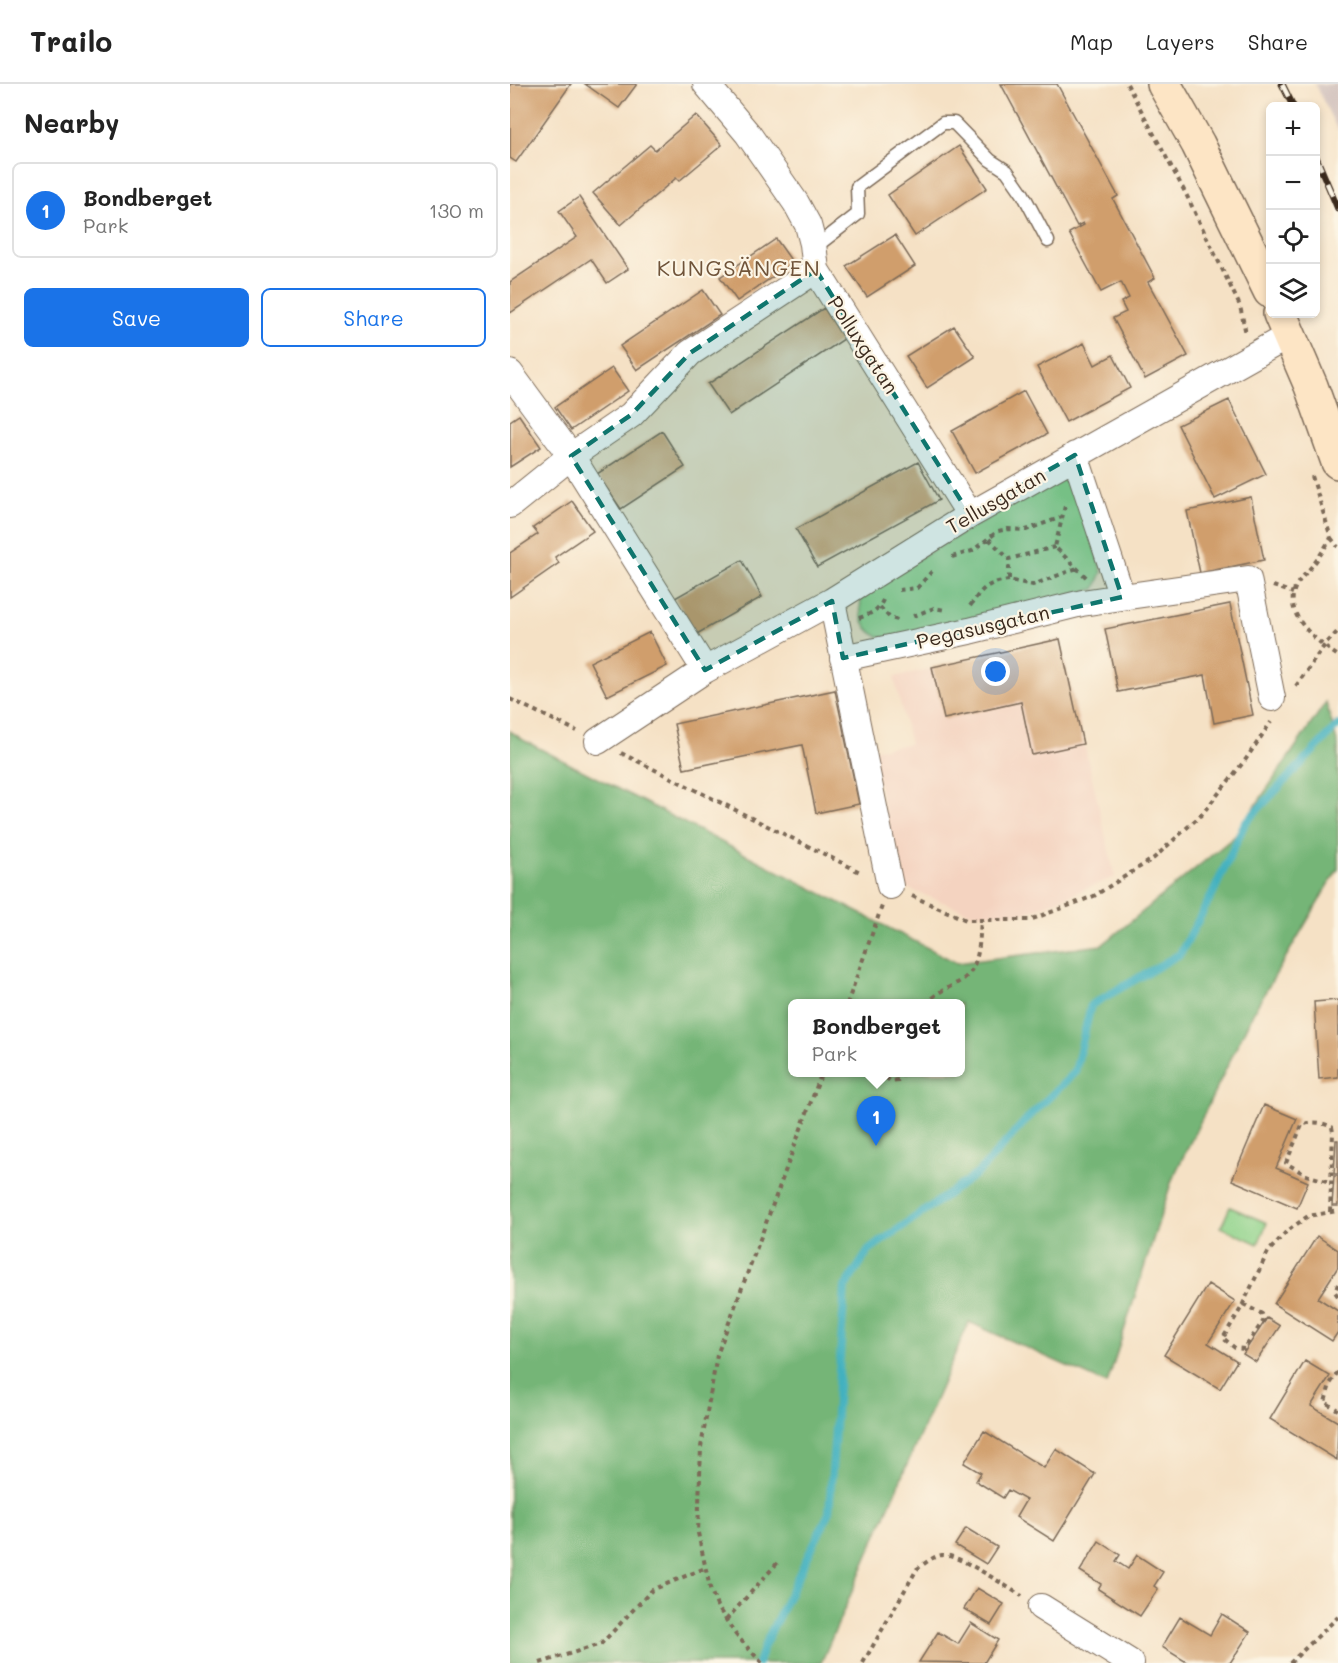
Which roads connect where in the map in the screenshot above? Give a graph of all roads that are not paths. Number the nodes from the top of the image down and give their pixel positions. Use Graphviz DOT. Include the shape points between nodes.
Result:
graph roads {
  1 [pos="706,84"];
  2 [pos="1164,84"];
  3 [pos="1048,241"];
  4 [pos="815,259"];
  5 [pos="1266,283"];
  6 [pos="1285,324"];
  7 [pos="510,373"];
  8 [pos="1075,455"];
  9 [pos="571,456"];
  10 [pos="1323,464"];
  11 [pos="510,505"];
  12 [pos="970,515"];
  13 [pos="1122,597"];
  14 [pos="832,601"];
  15 [pos="843,658"];
  16 [pos="705,670"];
  17 [pos="1280,701"];
  18 [pos="598,741"];
  19 [pos="890,886"];
  20 [pos="1041,1607"];
  21 [pos="1131,1663"];
  1 -- 4 [label="street, Polluxgatan" via="748,134 796,202 808,225"];
  2 -- 5 [label="street"];
  3 -- 4 [label="lane" via="1007,171 990,160 954,123 943,123 856,187 858,214"];
  4 -- 9 [label="street" via="690,353 631,415"];
  4 -- 12 [label="street, Polluxgatan"];
  6 -- 8 [label="street, Tellusgatan" via="1254,356"];
  6 -- 10 [label="street" via="1311,386"];
  7 -- 9 [label="street"];
  8 -- 12 [label="street, Tellusgatan"];
  8 -- 13 [label="street"];
  9 -- 11 [label="street"];
  9 -- 16 [label="street"];
  12 -- 14 [label="street, Tellusgatan"];
  13 -- 15 [label="street, Pegasusgatan"];
  13 -- 17 [label="street, Pegasusgatan" via="1248,579"];
  14 -- 15 [label="street"];
  14 -- 16 [label="street, Tellusgatan"];
  15 -- 19 [label="street"];
  16 -- 18 [label="street, Tellusgatan"];
  20 -- 21 [label="street"];
}
